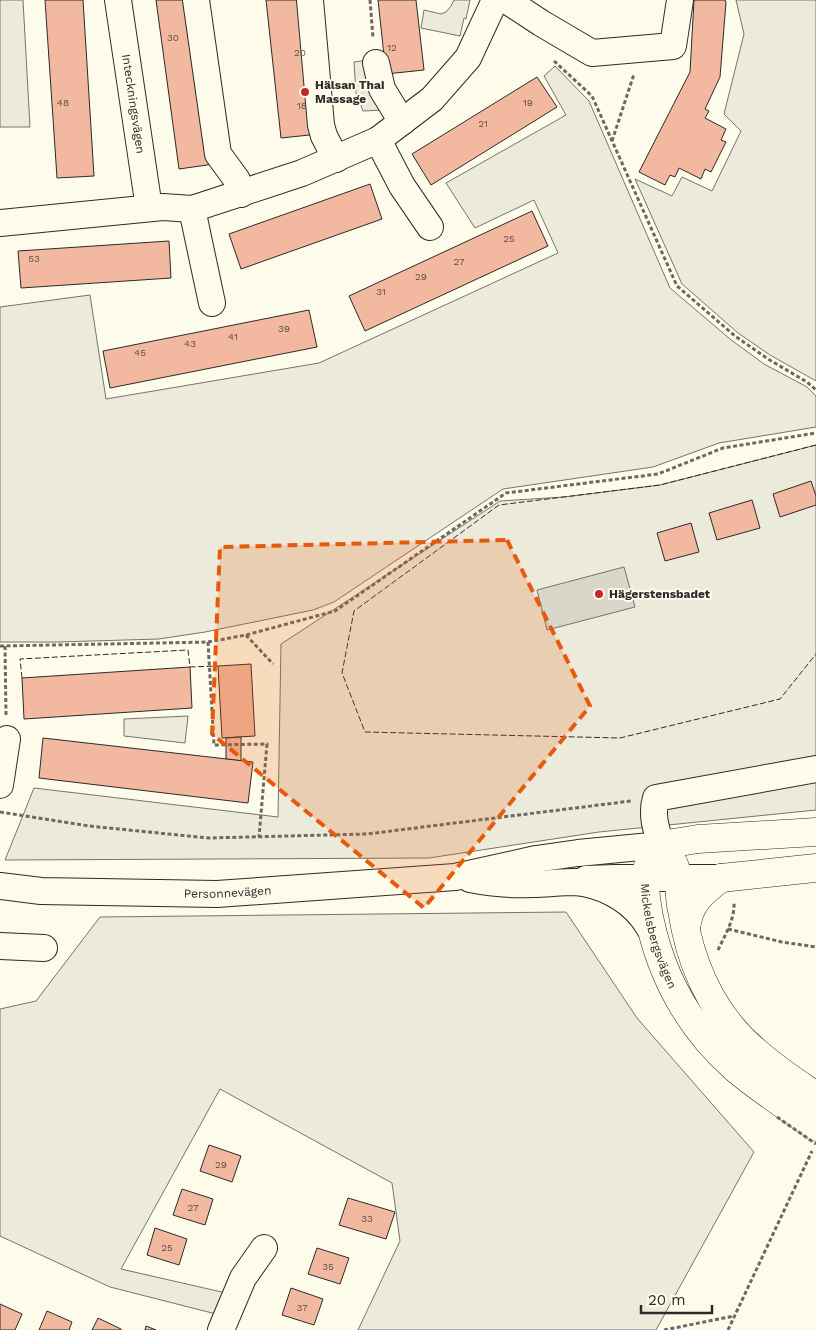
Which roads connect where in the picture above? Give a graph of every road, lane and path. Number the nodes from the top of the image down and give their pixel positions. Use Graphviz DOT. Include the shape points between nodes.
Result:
graph roads {
  1 [pos="118,0"];
  2 [pos="196,0"];
  3 [pos="310,0"];
  4 [pos="370,0"];
  5 [pos="495,0"];
  6 [pos="506,0"];
  7 [pos="680,0"];
  8 [pos="642,48"];
  9 [pos="548,56"];
  10 [pos="376,63"];
  11 [pos="402,122"];
  12 [pos="378,140"];
  13 [pos="612,141"];
  14 [pos="336,159"];
  15 [pos="241,194"];
  16 [pos="149,208"];
  17 [pos="192,209"];
  18 [pos="0,223"];
  19 [pos="430,227"];
  20 [pos="212,304"];
  21 [pos="816,390"];
  22 [pos="816,433"];
  23 [pos="246,635"];
  24 [pos="208,642"];
  25 [pos="0,646"];
  26 [pos="5,646"];
  27 [pos="273,664"];
  28 [pos="7,739"];
  29 [pos="816,769"];
  30 [pos="0,785"];
  31 [pos="656,798"];
  32 [pos="0,812"];
  33 [pos="816,832"];
  34 [pos="259,837"];
  35 [pos="661,845"];
  36 [pos="816,868"];
  37 [pos="454,876"];
  38 [pos="645,878"];
  39 [pos="679,878"];
  40 [pos="721,878"];
  41 [pos="556,883"];
  42 [pos="0,886"];
  43 [pos="728,929"];
  44 [pos="686,930"];
  45 [pos="652,933"];
  46 [pos="0,946"];
  47 [pos="816,947"];
  48 [pos="44,948"];
  49 [pos="794,1101"];
  50 [pos="816,1127"];
  51 [pos="816,1143"];
  52 [pos="264,1248"];
  53 [pos="735,1316"];
  54 [pos="221,1330"];
  55 [pos="664,1330"];
  56 [pos="728,1330"];
  1 -- 16 [label="street, Inteckningsvägen"];
  2 -- 15 [label="street" via="218,154 237,180"];
  3 -- 14 [label="street" via="321,125"];
  4 -- 10 [label="path"];
  5 -- 11 [label="street" via="468,58 432,99"];
  6 -- 8 [label="street" via="592,53"];
  7 -- 8 [label="street" via="673,46"];
  8 -- 13 [label="path"];
  9 -- 13 [label="path" via="592,96"];
  10 -- 11 [label="street" via="382,88"];
  11 -- 12 [label="street"];
  12 -- 14 [label="street"];
  12 -- 19 [label="street" via="402,186"];
  13 -- 21 [label="path" via="677,286 735,336"];
  14 -- 15 [label="street"];
  15 -- 17 [label="street"];
  16 -- 17 [label="street"];
  16 -- 18 [label="street"];
  17 -- 20 [label="street"];
  22 -- 23 [label="path" via="723,448 658,474 506,493 335,611"];
  23 -- 24 [label="path"];
  23 -- 27 [label="path"];
  24 -- 26 [label="path"];
  24 -- 34 [label="path" via="214,745 267,744"];
  25 -- 26 [label="path"];
  26 -- 28 [label="path"];
  28 -- 30 [label="street"];
  29 -- 31 [label="street"];
  31 -- 34 [label="path" via="368,834"];
  31 -- 35 [label="street" via="654,816"];
  32 -- 34 [label="path" via="89,826 208,838"];
  33 -- 35 [label="main road"];
  35 -- 37 [label="street, Personnevägen" via="578,852"];
  35 -- 38 [label="main road, Mickelsbergsvägen" via="652,854"];
  35 -- 39 [label="main road, Mickelsbergsvägen" via="670,856"];
  36 -- 40 [label="main road"];
  37 -- 41 [label="street, Personnevägen" via="505,884"];
  37 -- 42 [label="street, Personnevägen" via="218,894 41,891"];
  38 -- 39 [label="street, Personnevägen"];
  38 -- 41 [label="street, Personnevägen"];
  38 -- 45 [label="main road, Mickelsbergsvägen"];
  39 -- 40 [label="street, Personnevägen"];
  39 -- 44 [label="main road, Mickelsbergsvägen"];
  40 -- 44 [label="main road" via="692,906"];
  41 -- 45 [label="street, Personnevägen" via="575,882 612,893 628,903"];
  43 -- 47 [label="path"];
  44 -- 49 [label="main road, Mickelsbergsvägen" via="701,979 715,1005"];
  45 -- 49 [label="main road, Mickelsbergsvägen" via="676,995 713,1047 737,1069"];
  46 -- 48 [label="street"];
  49 -- 50 [label="main road, Mickelsbergsvägen"];
  49 -- 51 [label="path, bridge"];
  51 -- 53 [label="path"];
  52 -- 54 [label="street" via="243,1278"];
  53 -- 55 [label="path"];
  53 -- 56 [label="path"];
}
